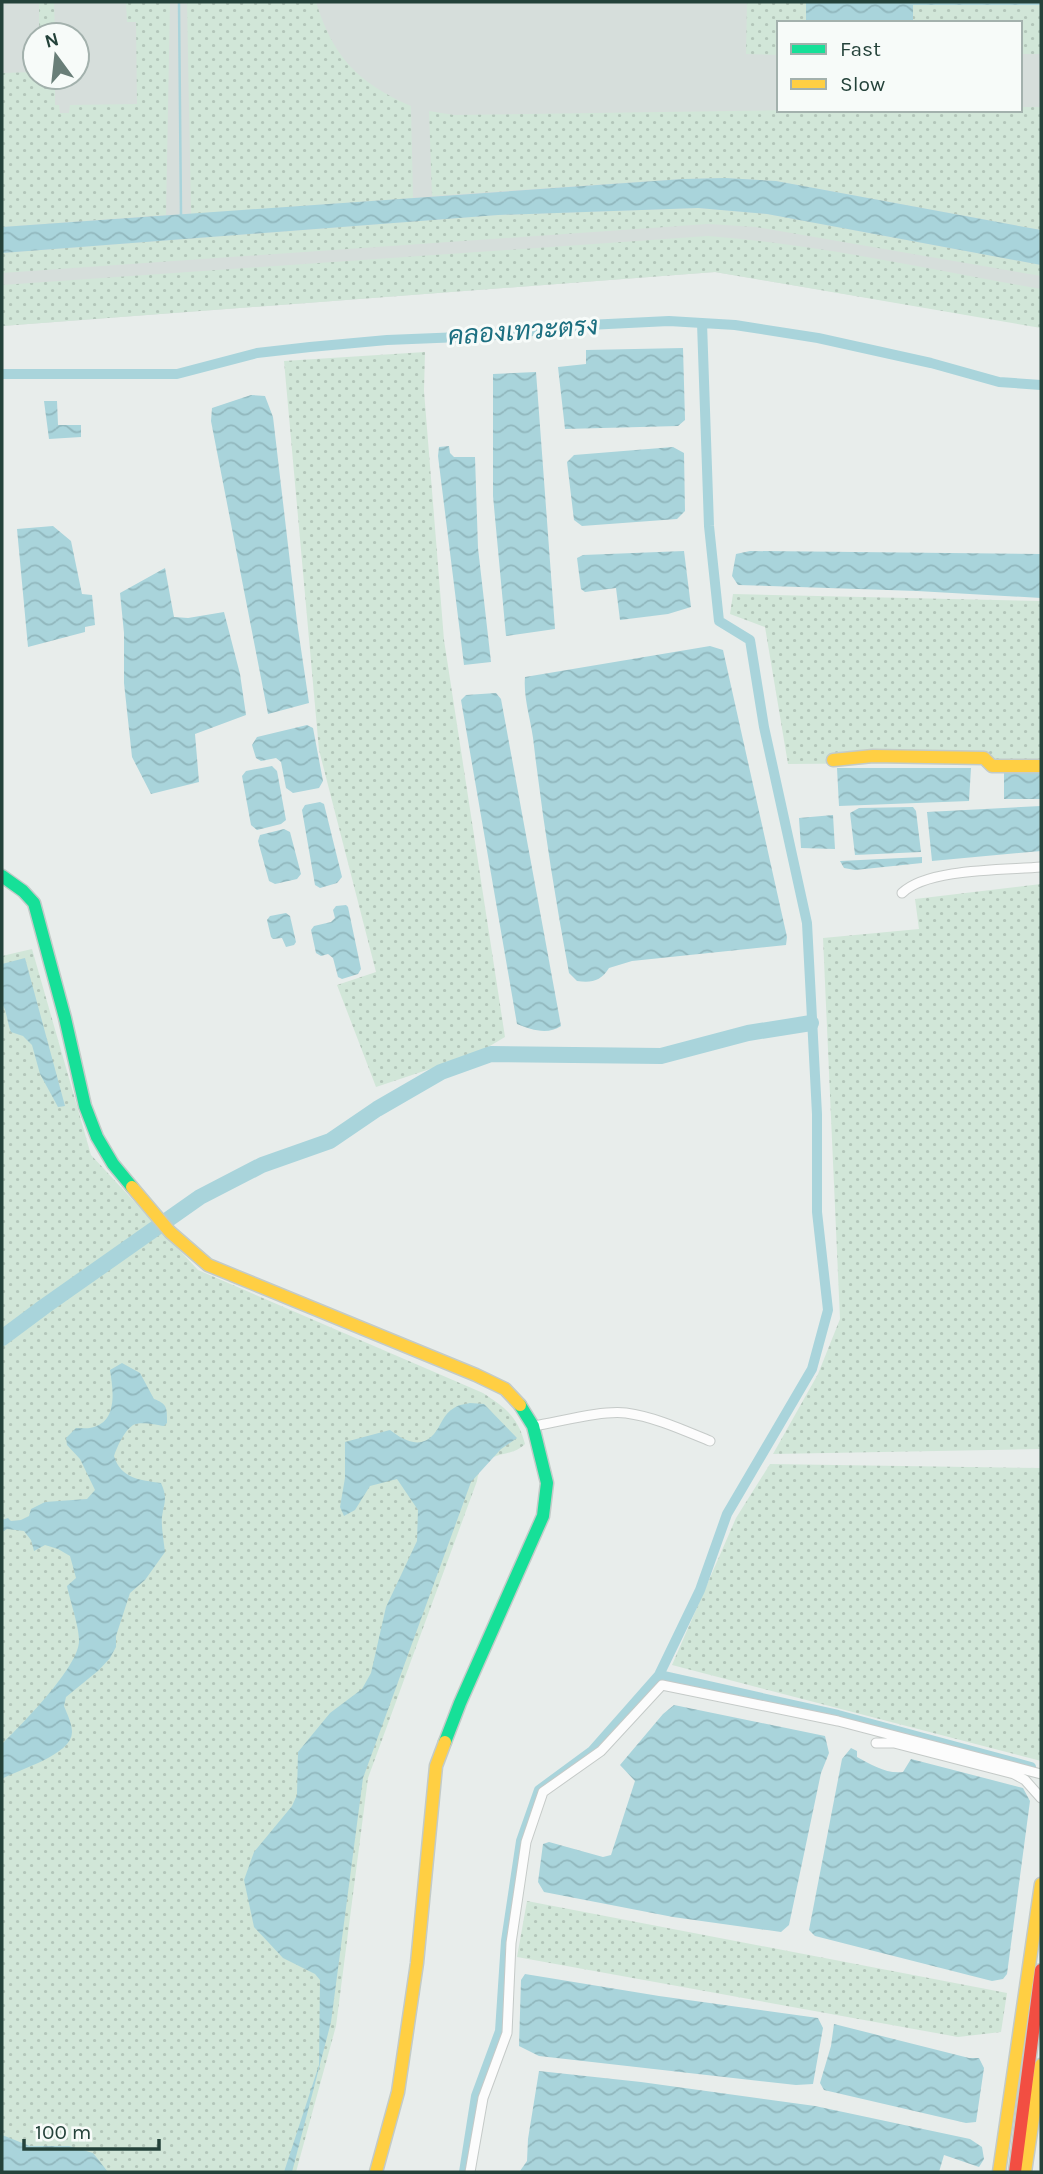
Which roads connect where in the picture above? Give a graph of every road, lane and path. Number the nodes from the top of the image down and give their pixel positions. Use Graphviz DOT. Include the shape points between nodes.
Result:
graph roads {
  1 [pos="833,760"];
  2 [pos="1041,766"];
  3 [pos="1041,867"];
  4 [pos="2,876"];
  5 [pos="902,893"];
  6 [pos="533,1426"];
  7 [pos="709,1441"];
  8 [pos="876,1743"];
  9 [pos="1041,1774"];
  10 [pos="1041,1798"];
  11 [pos="1041,1884"];
  12 [pos="1041,1970"];
  13 [pos="1041,2065"];
  14 [pos="376,2172"];
  15 [pos="470,2172"];
  16 [pos="999,2172"];
  17 [pos="1015,2172"];
  18 [pos="1026,2172"];
  1 -- 2 [label="main road" via="984,758 992,766"];
  3 -- 5 [label="street" via="956,873 921,881"];
  4 -- 6 [label="main road" via="34,903 85,1106 97,1137 113,1164 170,1232 208,1265 231,1276 505,1389"];
  6 -- 7 [label="street" via="626,1413"];
  6 -- 14 [label="main road" via="547,1483 543,1516 436,1766 398,2092"];
  8 -- 10 [label="street" via="894,1743 1014,1774"];
  9 -- 15 [label="street" via="838,1721 662,1685 601,1751 543,1793 526,1842 511,1943 507,2034 484,2098"];
  11 -- 16 [label="main road"];
  12 -- 17 [label="main road"];
  13 -- 18 [label="main road"];
}
